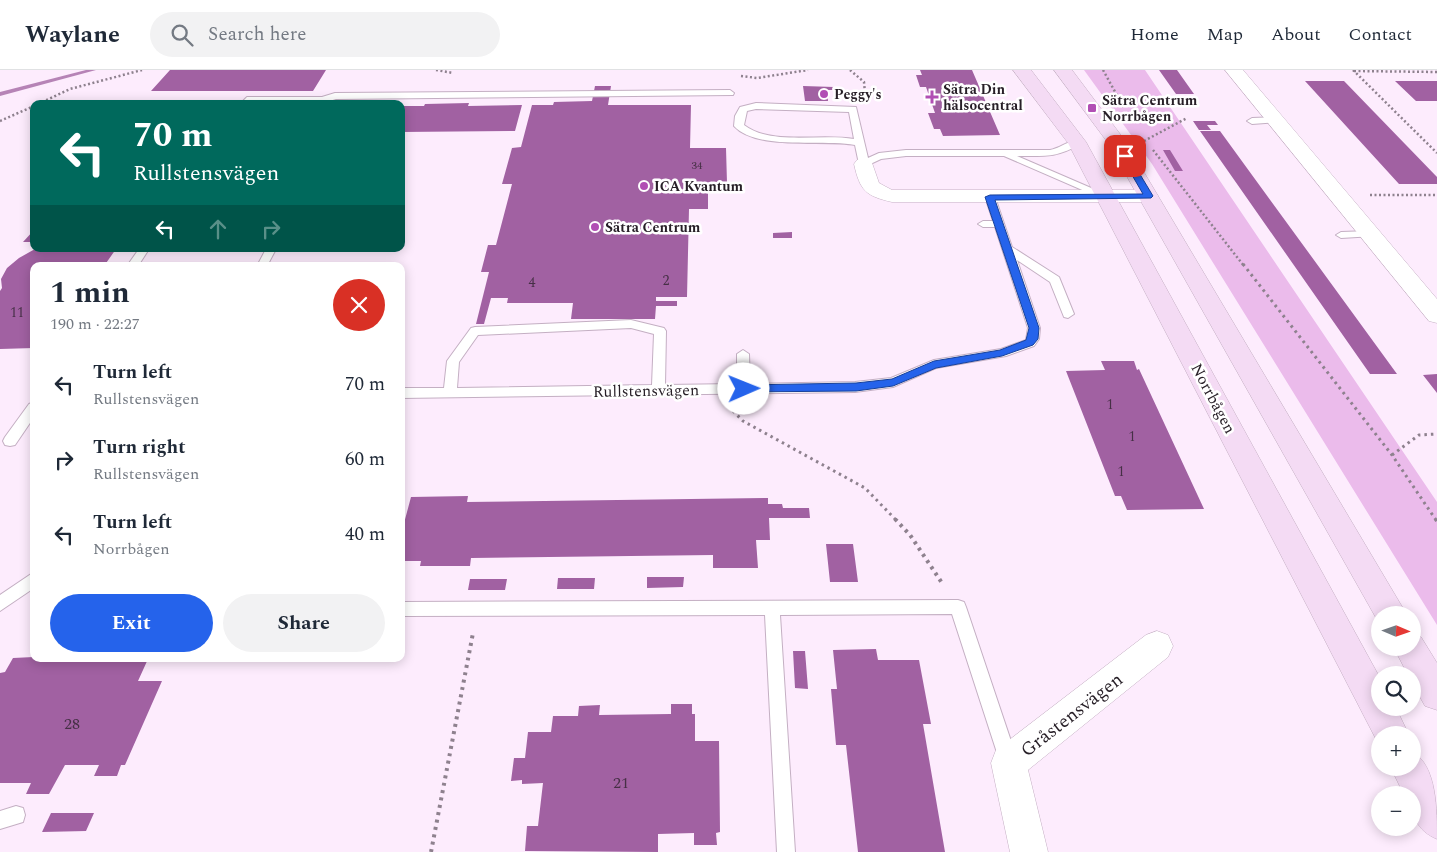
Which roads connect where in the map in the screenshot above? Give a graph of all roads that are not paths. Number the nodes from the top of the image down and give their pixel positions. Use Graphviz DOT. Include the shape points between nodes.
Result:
graph roads {
  1 [pos="1022,70"];
  2 [pos="1063,70"];
  3 [pos="1234,70"];
  4 [pos="730,93"];
  5 [pos="323,100"];
  6 [pos="1275,120"];
  7 [pos="1252,121"];
  8 [pos="1077,142"];
  9 [pos="861,143"];
  10 [pos="1003,153"];
  11 [pos="864,164"];
  12 [pos="1148,196"];
  13 [pos="990,197"];
  14 [pos="1107,197"];
  15 [pos="983,224"];
  16 [pos="999,224"];
  17 [pos="1370,234"];
  18 [pos="1341,235"];
  19 [pos="1008,249"];
  20 [pos="1068,314"];
  21 [pos="1437,316"];
  22 [pos="991,342"];
  23 [pos="1002,353"];
  24 [pos="743,354"];
  25 [pos="658,389"];
  26 [pos="744,389"];
  27 [pos="450,392"];
  28 [pos="405,393"];
  29 [pos="30,413"];
  30 [pos="10,441"];
  31 [pos="30,582"];
  32 [pos="0,604"];
  33 [pos="1386,606"];
  34 [pos="772,607"];
  35 [pos="405,609"];
  36 [pos="1157,646"];
  37 [pos="1415,656"];
  38 [pos="1437,694"];
  39 [pos="1387,726"];
  40 [pos="1009,763"];
  41 [pos="1413,776"];
  42 [pos="1437,820"];
  43 [pos="786,852"];
  44 [pos="1029,852"];
  1 -- 8 [label="street, Norrbågen"];
  2 -- 12 [label="street" via="1117,142"];
  3 -- 6 [label="street"];
  4 -- 5 [label="lane" via="335,96"];
  6 -- 7 [label="lane"];
  6 -- 17 [label="street"];
  8 -- 10 [label="lane" via="1062,151 1050,153"];
  8 -- 14 [label="street, Norrbågen"];
  9 -- 9 [label="lane" via="853,109 756,106 743,109 740,116 739,126 744,132 761,137"];
  9 -- 11 [label="lane"];
  10 -- 11 [label="lane" via="890,154 871,158"];
  10 -- 14 [label="lane"];
  11 -- 13 [label="street" via="869,186 878,193"];
  12 -- 14 [label="street"];
  12 -- 33 [label="street"];
  13 -- 14 [label="street"];
  13 -- 16 [label="lane, Rullstensvägen"];
  14 -- 39 [label="street, Norrbågen"];
  15 -- 16 [label="lane"];
  16 -- 19 [label="lane, Rullstensvägen"];
  17 -- 18 [label="lane"];
  17 -- 21 [label="street"];
  19 -- 20 [label="lane" via="1056,280"];
  19 -- 23 [label="lane, Rullstensvägen" via="1034,328 1030,343"];
  22 -- 23 [label="lane"];
  23 -- 26 [label="lane, Rullstensvägen" via="934,364 893,382 856,387"];
  24 -- 26 [label="lane"];
  25 -- 26 [label="lane, Rullstensvägen"];
  25 -- 27 [label="lane, Rullstensvägen"];
  25 -- 27 [label="lane" via="660,330 631,324 475,330 453,361"];
  27 -- 28 [label="lane, Rullstensvägen"];
  29 -- 30 [label="lane"];
  31 -- 32 [label="lane"];
  34 -- 35 [label="lane"];
  34 -- 40 [label="lane" via="958,607"];
  34 -- 43 [label="lane"];
  36 -- 40 [label="street, Gråstensvägen"];
  37 -- 38 [label="street"];
  40 -- 44 [label="street, Gråstensvägen"];
  41 -- 42 [label="street"];
}
